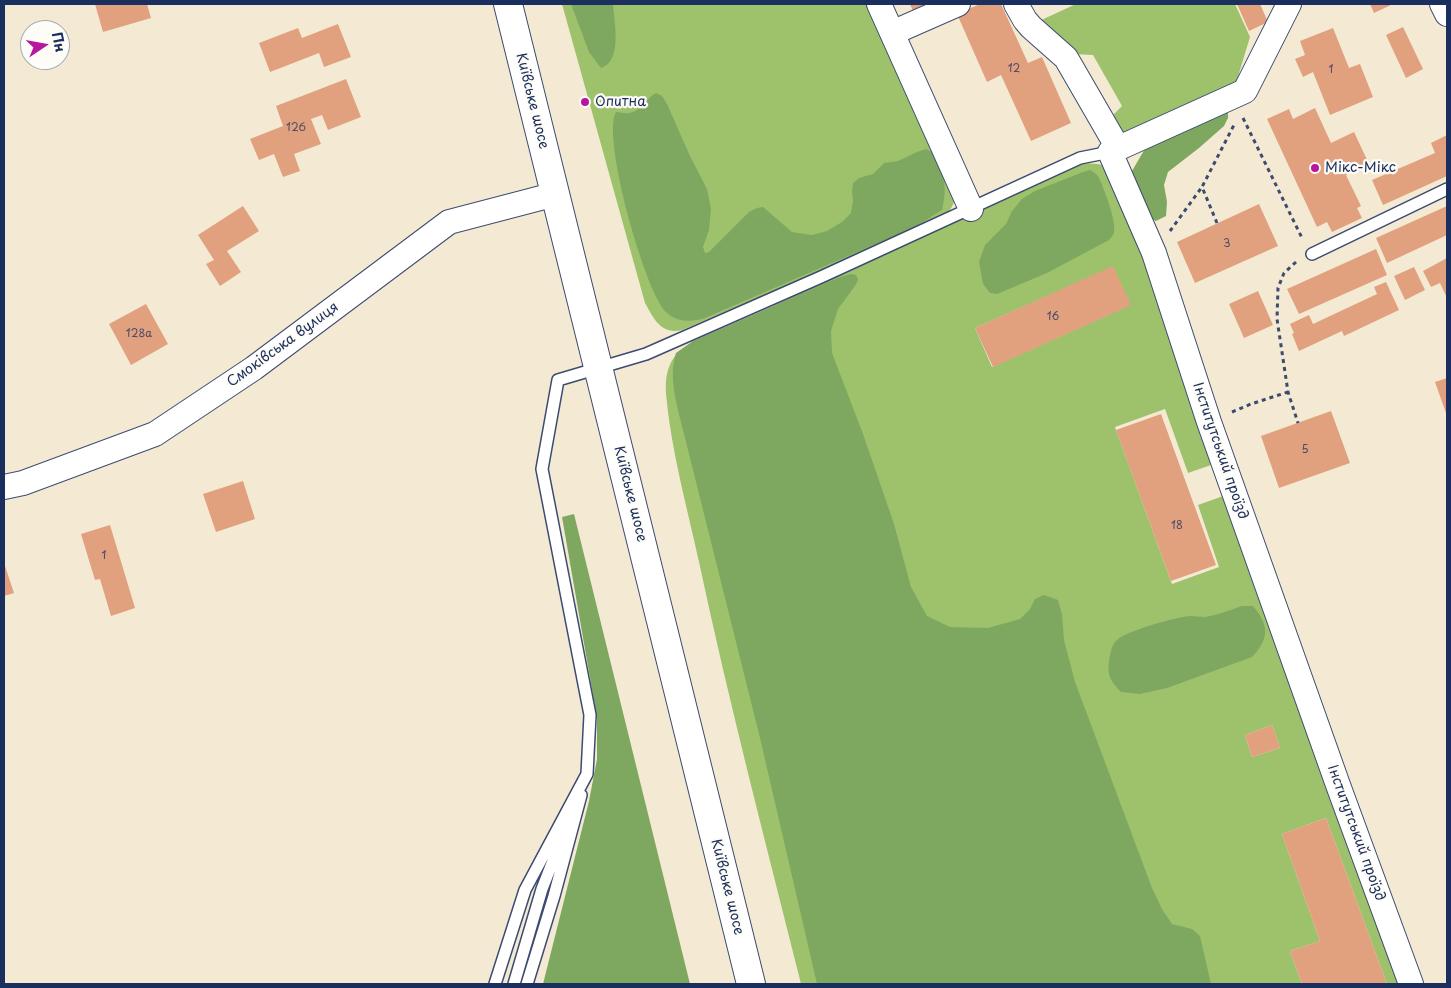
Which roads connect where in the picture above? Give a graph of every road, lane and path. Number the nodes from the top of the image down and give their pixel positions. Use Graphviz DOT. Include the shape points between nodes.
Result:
graph roads {
  1 [pos="508,4"];
  2 [pos="879,4"];
  3 [pos="958,4"];
  4 [pos="1016,4"];
  5 [pos="1289,4"];
  6 [pos="1442,4"];
  7 [pos="1447,14"];
  8 [pos="892,33"];
  9 [pos="1114,150"];
  10 [pos="1202,186"];
  11 [pos="1447,189"];
  12 [pos="556,194"];
  13 [pos="970,209"];
  14 [pos="1217,223"];
  15 [pos="1154,253"];
  16 [pos="1312,254"];
  17 [pos="598,368"];
  18 [pos="1288,392"];
  19 [pos="1209,422"];
  20 [pos="1298,423"];
  21 [pos="4,488"];
  22 [pos="587,774"];
  23 [pos="495,984"];
  24 [pos="514,984"];
  25 [pos="527,984"];
  26 [pos="751,984"];
  27 [pos="1412,984"];
  1 -- 12 [label="main road, Київське шосе"];
  2 -- 8 [label="street"];
  3 -- 8 [label="street"];
  4 -- 9 [label="street, Інститутський проїзд" via="1031,27 1066,58"];
  5 -- 9 [label="street" via="1246,91"];
  6 -- 7 [label="street"];
  8 -- 13 [label="street"];
  9 -- 13 [label="lane" via="1080,158"];
  9 -- 15 [label="street, Інститутський проїзд"];
  10 -- 14 [label="path"];
  10 -- 15 [label="path"];
  10 -- 16 [label="path" via="1240,112"];
  11 -- 16 [label="lane"];
  12 -- 17 [label="main road, Київське шосе"];
  12 -- 21 [label="street, Смоківська вулиця" via="449,222 254,368 155,434"];
  13 -- 17 [label="lane" via="646,354"];
  15 -- 19 [label="street, Інститутський проїзд"];
  16 -- 18 [label="path" via="1293,263 1284,273 1278,288 1277,319"];
  17 -- 22 [label="lane" via="558,380 542,469 590,715"];
  17 -- 26 [label="main road, Київське шосе"];
  18 -- 19 [label="path"];
  18 -- 20 [label="path"];
  19 -- 27 [label="street, Інститутський проїзд"];
  22 -- 23 [label="lane" via="525,890"];
  22 -- 24 [label="lane" via="542,889"];
  22 -- 25 [label="lane"];
}
